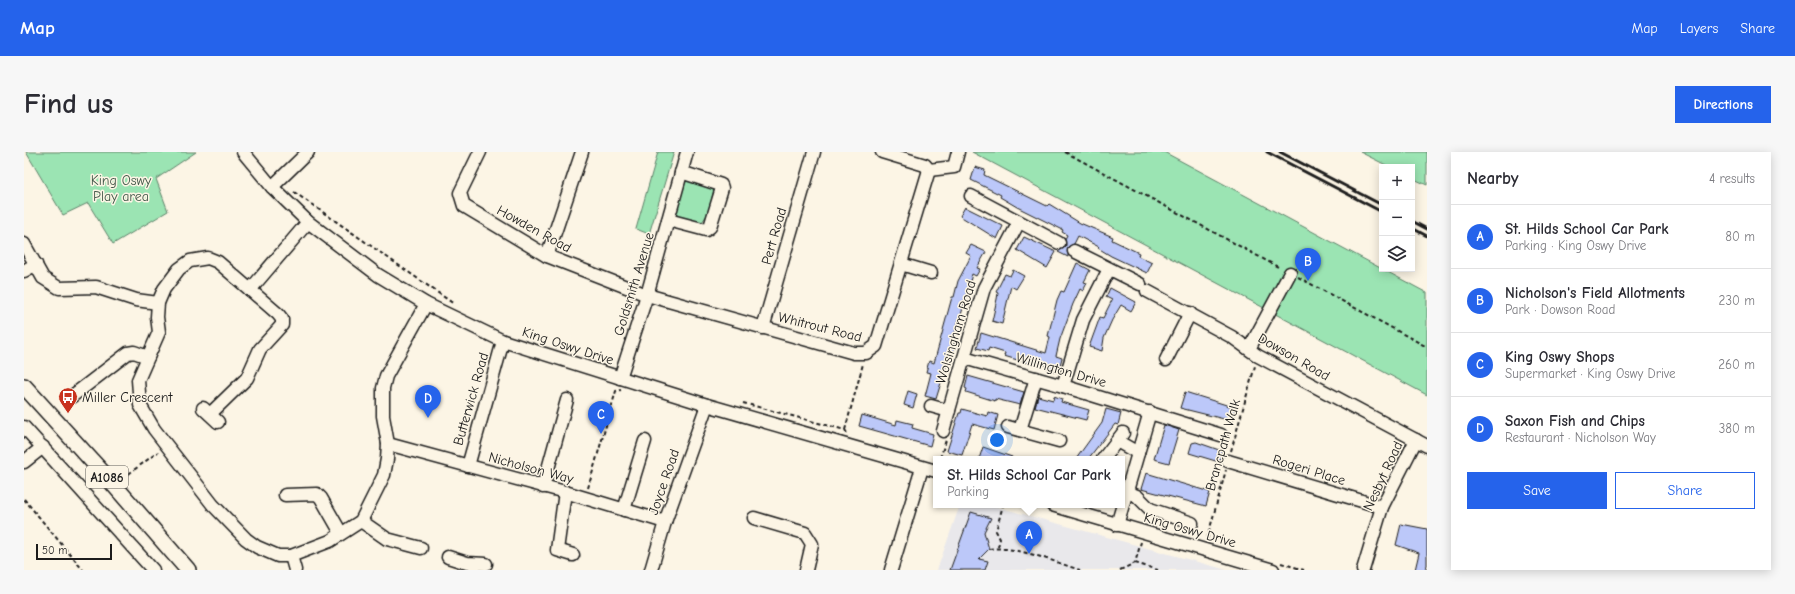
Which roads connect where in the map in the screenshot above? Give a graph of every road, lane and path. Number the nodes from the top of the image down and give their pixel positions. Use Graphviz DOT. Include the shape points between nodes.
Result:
graph roads {
  1 [pos="243,152"];
  2 [pos="308,152"];
  3 [pos="480,152"];
  4 [pos="582,152"];
  5 [pos="687,152"];
  6 [pos="814,152"];
  7 [pos="882,152"];
  8 [pos="958,152"];
  9 [pos="1065,152"];
  10 [pos="929,170"];
  11 [pos="681,172"];
  12 [pos="275,184"];
  13 [pos="971,196"];
  14 [pos="668,220"];
  15 [pos="308,222"];
  16 [pos="1019,222"];
  17 [pos="1058,243"];
  18 [pos="24,244"];
  19 [pos="1074,251"];
  20 [pos="547,256"];
  21 [pos="36,264"];
  22 [pos="901,264"];
  23 [pos="1109,269"];
  24 [pos="24,271"];
  25 [pos="930,273"];
  26 [pos="1290,273"];
  27 [pos="250,290"];
  28 [pos="647,295"];
  29 [pos="158,303"];
  30 [pos="426,304"];
  31 [pos="455,305"];
  32 [pos="1190,313"];
  33 [pos="763,328"];
  34 [pos="504,341"];
  35 [pos="1427,347"];
  36 [pos="866,353"];
  37 [pos="1254,353"];
  38 [pos="148,357"];
  39 [pos="964,358"];
  40 [pos="1166,360"];
  41 [pos="620,378"];
  42 [pos="1036,378"];
  43 [pos="24,386"];
  44 [pos="1063,386"];
  45 [pos="628,389"];
  46 [pos="71,397"];
  47 [pos="568,400"];
  48 [pos="736,401"];
  49 [pos="706,405"];
  50 [pos="932,406"];
  51 [pos="949,411"];
  52 [pos="1150,412"];
  53 [pos="210,414"];
  54 [pos="24,427"];
  55 [pos="1008,427"];
  56 [pos="1020,430"];
  57 [pos="945,433"];
  58 [pos="1220,435"];
  59 [pos="1416,440"];
  60 [pos="645,441"];
  61 [pos="1059,441"];
  62 [pos="388,444"];
  63 [pos="166,446"];
  64 [pos="1427,446"];
  65 [pos="43,447"];
  66 [pos="1138,453"];
  67 [pos="942,456"];
  68 [pos="1105,456"];
  69 [pos="1228,461"];
  70 [pos="24,462"];
  71 [pos="468,466"];
  72 [pos="922,468"];
  73 [pos="933,470"];
  74 [pos="114,485"];
  75 [pos="543,487"];
  76 [pos="565,492"];
  77 [pos="1127,492"];
  78 [pos="285,495"];
  79 [pos="585,498"];
  80 [pos="24,499"];
  81 [pos="1125,499"];
  82 [pos="1382,507"];
  83 [pos="1002,508"];
  84 [pos="1062,508"];
  85 [pos="1122,508"];
  86 [pos="624,510"];
  87 [pos="754,518"];
  88 [pos="361,521"];
  89 [pos="665,522"];
  90 [pos="1192,523"];
  91 [pos="1117,525"];
  92 [pos="341,533"];
  93 [pos="1142,539"];
  94 [pos="1207,539"];
  95 [pos="998,547"];
  96 [pos="421,548"];
  97 [pos="988,549"];
  98 [pos="573,554"];
  99 [pos="291,556"];
  100 [pos="448,557"];
  101 [pos="1135,563"];
  102 [pos="486,564"];
  103 [pos="466,567"];
  104 [pos="147,568"];
  105 [pos="83,570"];
  106 [pos="188,570"];
  107 [pos="295,570"];
  108 [pos="651,570"];
  109 [pos="806,570"];
  110 [pos="891,570"];
  111 [pos="1080,570"];
  112 [pos="1120,570"];
  113 [pos="1158,570"];
  114 [pos="1273,570"];
  115 [pos="1363,570"];
  1 -- 12 [label="street, King Oswy Drive"];
  2 -- 12 [label="street"];
  3 -- 20 [label="street, Howden Road" via="460,193 464,206"];
  4 -- 20 [label="street"];
  5 -- 11 [label="street, Goldsmith Avenue"];
  6 -- 33 [label="street, Pert Road"];
  7 -- 10 [label="street" via="925,166"];
  8 -- 10 [label="street" via="954,167"];
  9 -- 26 [label="path"];
  10 -- 22 [label="street, Whitrout Road"];
  11 -- 14 [label="street, Goldsmith Avenue"];
  11 -- 14 [label="street, Goldsmith Avenue" via="720,185 722,188 710,228 706,230"];
  12 -- 15 [label="street, King Oswy Drive"];
  12 -- 31 [label="path"];
  13 -- 16 [label="street"];
  14 -- 28 [label="street, Goldsmith Avenue"];
  15 -- 27 [label="street"];
  15 -- 30 [label="street, King Oswy Drive" via="378,275"];
  16 -- 17 [label="street"];
  16 -- 39 [label="street, Wolsingham Road" via="987,280"];
  18 -- 21 [label="street"];
  19 -- 23 [label="street, Dowson Road"];
  20 -- 28 [label="street, Howden Road"];
  21 -- 24 [label="street"];
  21 -- 29 [label="street" via="43,278 59,288 96,287 136,300"];
  22 -- 25 [label="street"];
  22 -- 36 [label="street, Whitrout Road" via="876,346"];
  23 -- 32 [label="street, Dowson Road"];
  23 -- 44 [label="street" via="1083,320"];
  26 -- 35 [label="path"];
  26 -- 37 [label="street"];
  27 -- 29 [label="street" via="218,262 199,258 179,269 164,289"];
  27 -- 53 [label="street" via="278,314 282,319 282,325 260,349 247,378"];
  28 -- 33 [label="street, Whitrout Road"];
  28 -- 41 [label="street, Goldsmith Avenue"];
  29 -- 38 [label="street" via="159,332"];
  30 -- 34 [label="street, King Oswy Drive"];
  30 -- 62 [label="street" via="386,376 383,388 383,416"];
  32 -- 37 [label="street, Dowson Road"];
  32 -- 40 [label="street"];
  33 -- 36 [label="street, Whitrout Road" via="854,353"];
  34 -- 41 [label="street, King Oswy Drive"];
  34 -- 71 [label="street, Butterwick Road"];
  36 -- 48 [label="path" via="844,430"];
  37 -- 59 [label="street, Dowson Road"];
  37 -- 69 [label="path, Brancpath Walk"];
  38 -- 46 [label="street" via="134,352 128,353"];
  38 -- 63 [label="street" via="138,380 140,404"];
  39 -- 42 [label="street, Willington Drive"];
  39 -- 51 [label="street, Wolsingham Road"];
  41 -- 49 [label="street, King Oswy Drive"];
  42 -- 44 [label="street, Willington Drive"];
  42 -- 56 [label="street"];
  43 -- 74 [label="main road, A1086"];
  44 -- 52 [label="street, Willington Drive"];
  45 -- 79 [label="path" via="616,392"];
  47 -- 75 [label="street"];
  49 -- 72 [label="street, King Oswy Drive"];
  49 -- 89 [label="street, Joyce Road"];
  50 -- 51 [label="street"];
  51 -- 57 [label="street, Wolsingham Road"];
  52 -- 58 [label="street, Willington Drive"];
  52 -- 66 [label="street"];
  54 -- 65 [label="street"];
  55 -- 56 [label="street"];
  56 -- 61 [label="street"];
  57 -- 67 [label="path"];
  59 -- 64 [label="street, Dowson Road"];
  59 -- 82 [label="street, Nesbyt Road"];
  60 -- 86 [label="street"];
  62 -- 71 [label="street, Nicholson Way"];
  62 -- 88 [label="street" via="384,475"];
  63 -- 74 [label="path"];
  63 -- 99 [label="street" via="213,505 246,540 278,556"];
  65 -- 70 [label="street"];
  65 -- 104 [label="street"];
  66 -- 68 [label="street" via="1120,437"];
  66 -- 77 [label="street"];
  69 -- 82 [label="street, Rogeri Place"];
  69 -- 94 [label="path, Brancpath Walk"];
  71 -- 75 [label="street, Nicholson Way"];
  72 -- 73 [label="street, King Oswy Drive"];
  72 -- 110 [label="street"];
  74 -- 106 [label="main road, A1086"];
  75 -- 76 [label="street, Nicholson Way"];
  76 -- 79 [label="street, Nicholson Way"];
  76 -- 98 [label="street" via="557,550"];
  77 -- 81 [label="street"];
  77 -- 90 [label="street" via="1137,496 1150,509"];
  78 -- 92 [label="street" via="317,494"];
  79 -- 86 [label="street, Nicholson Way"];
  80 -- 105 [label="path"];
  82 -- 115 [label="street, Nesbyt Road"];
  83 -- 95 [label="path" via="996,531 1000,539"];
  84 -- 91 [label="street, King Oswy Drive"];
  85 -- 91 [label="street"];
  86 -- 89 [label="street, Nicholson Way"];
  87 -- 109 [label="street" via="805,533 812,544"];
  88 -- 92 [label="street"];
  88 -- 96 [label="street" via="387,540"];
  89 -- 108 [label="street, Joyce Road"];
  91 -- 114 [label="street, King Oswy Drive"];
  92 -- 99 [label="street" via="330,541"];
  93 -- 101 [label="path"];
  95 -- 97 [label="path"];
  95 -- 111 [label="path"];
  99 -- 107 [label="street"];
  100 -- 103 [label="street"];
  101 -- 112 [label="path"];
  101 -- 113 [label="path"];
  102 -- 103 [label="street"];
}
